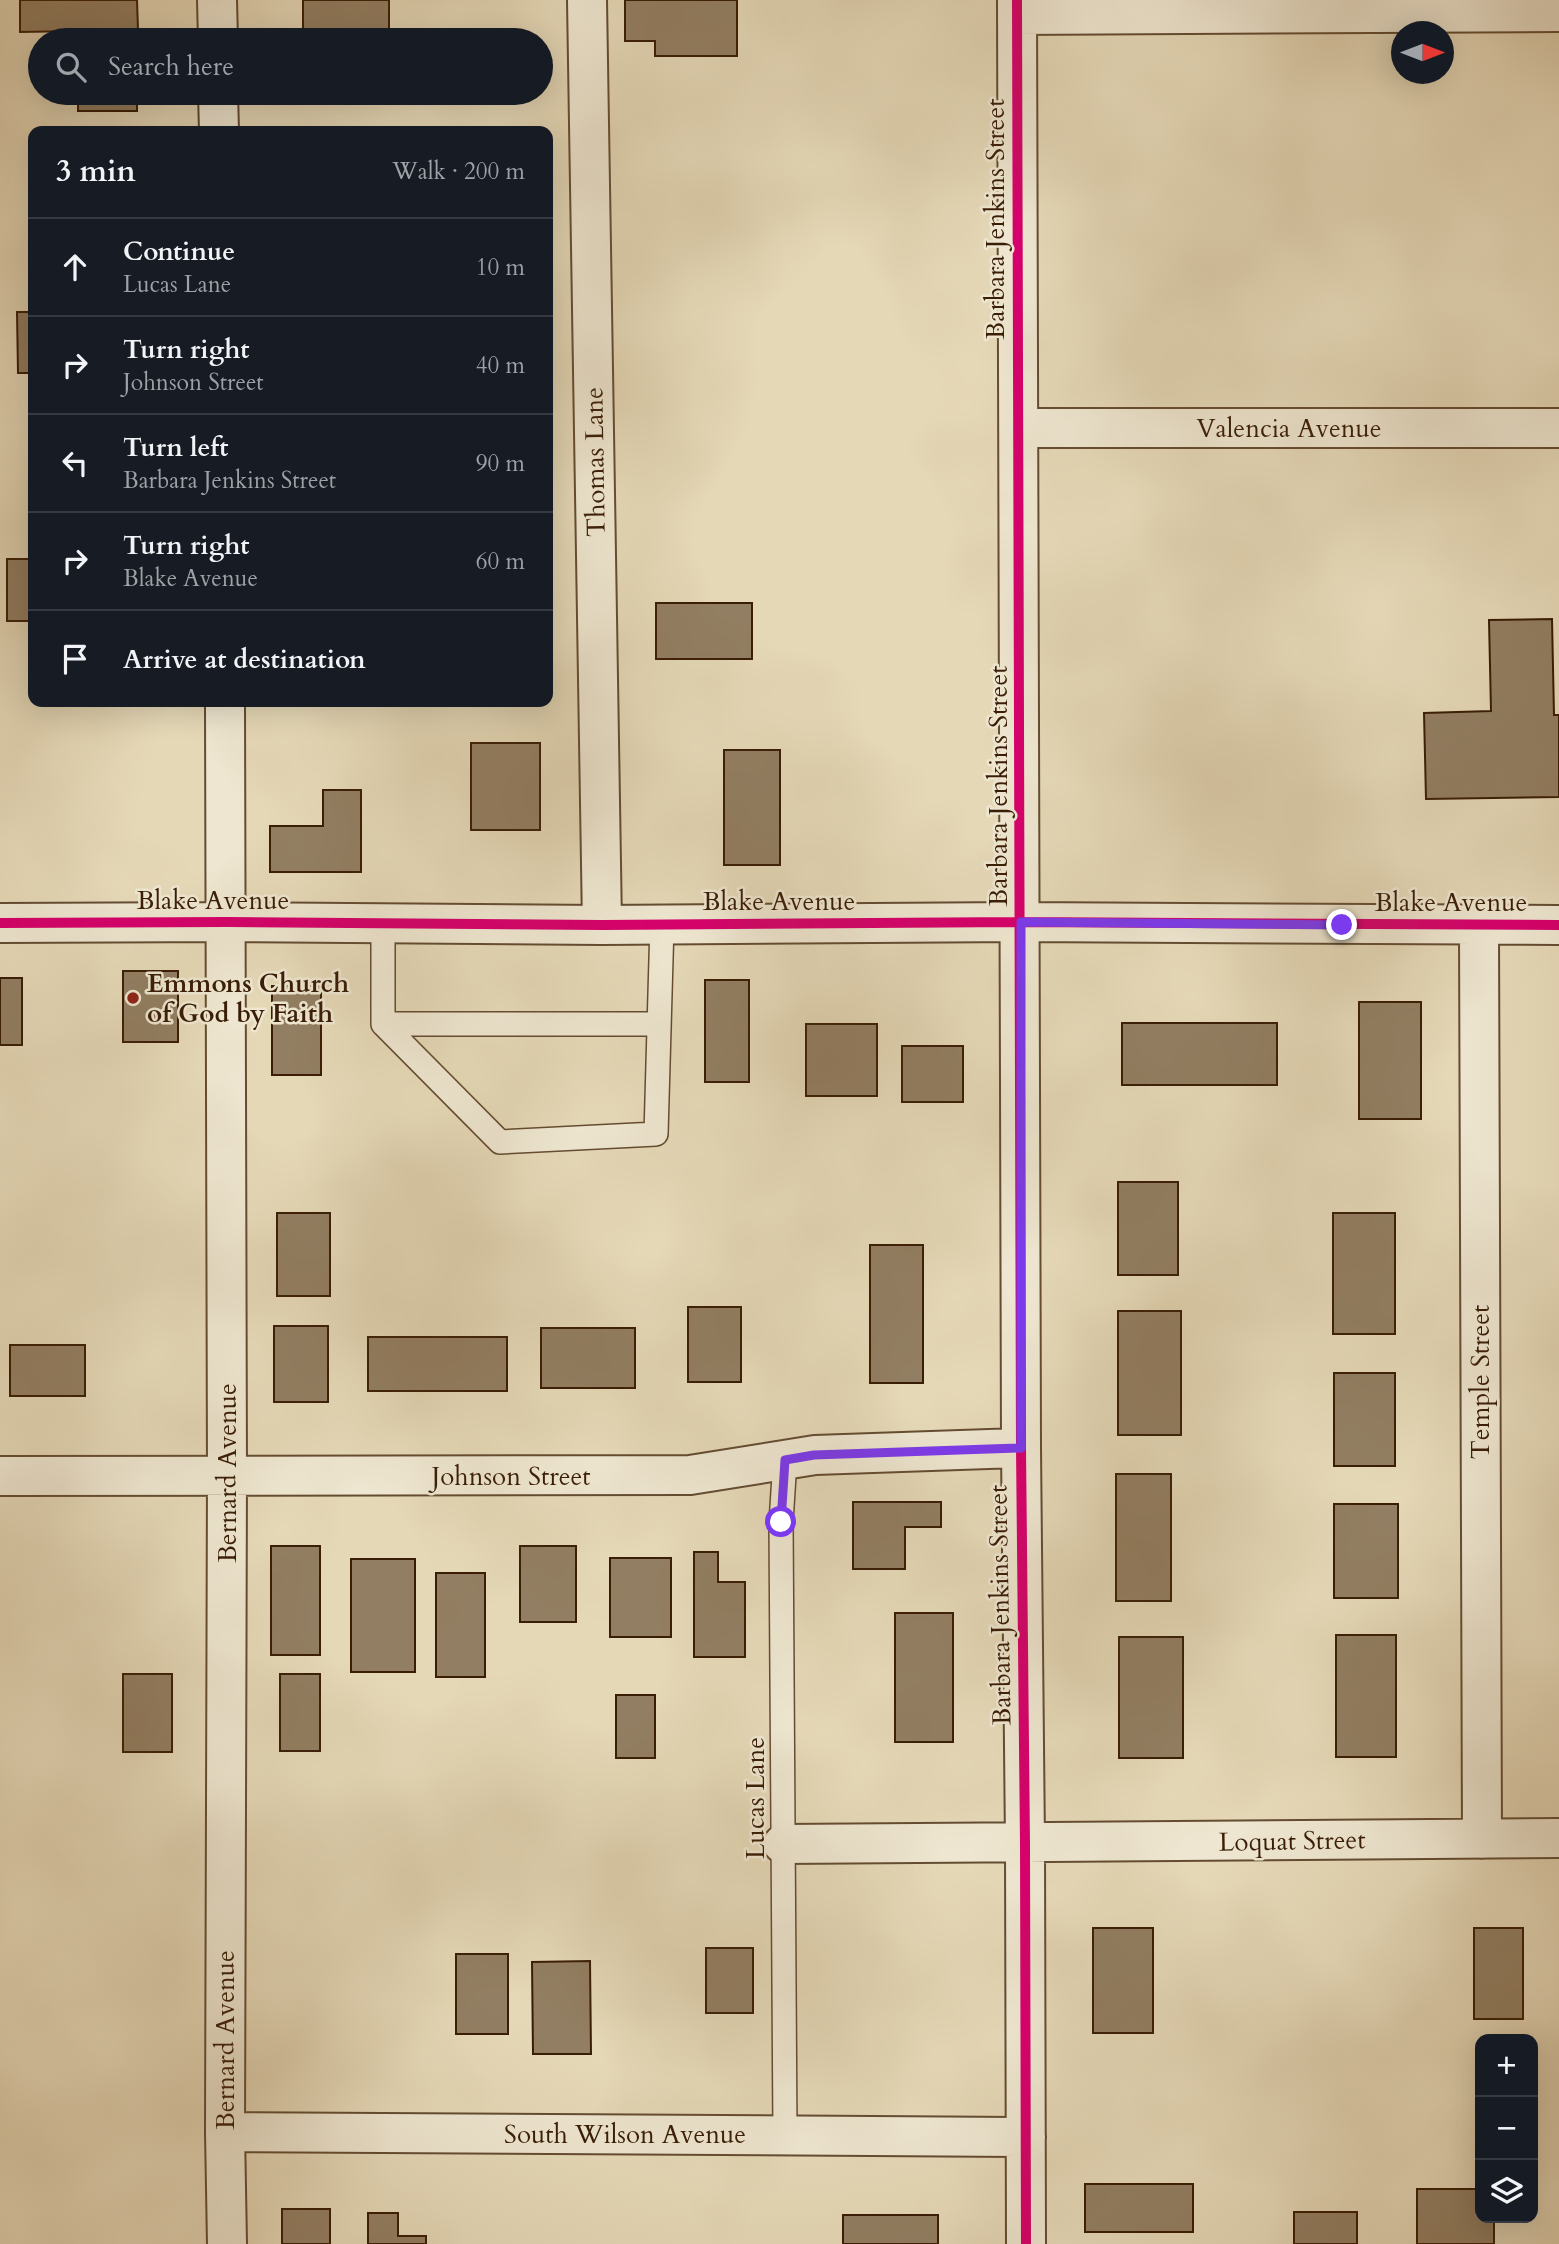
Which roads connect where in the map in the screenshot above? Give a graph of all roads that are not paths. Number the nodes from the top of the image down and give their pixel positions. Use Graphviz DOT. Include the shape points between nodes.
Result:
graph roads {
  1 [pos="217,0"];
  2 [pos="587,0"];
  3 [pos="1017,7"];
  4 [pos="1535,8"];
  5 [pos="218,28"];
  6 [pos="218,105"];
  7 [pos="219,126"];
  8 [pos="1020,428"];
  9 [pos="1559,428"];
  10 [pos="225,707"];
  11 [pos="227,922"];
  12 [pos="1021,922"];
  13 [pos="0,923"];
  14 [pos="383,923"];
  15 [pos="662,924"];
  16 [pos="602,925"];
  17 [pos="1559,925"];
  18 [pos="1479,926"];
  19 [pos="383,1024"];
  20 [pos="659,1024"];
  21 [pos="1021,1448"];
  22 [pos="785,1460"];
  23 [pos="0,1476"];
  24 [pos="227,1476"];
  25 [pos="1559,1838"];
  26 [pos="1482,1839"];
  27 [pos="783,1844"];
  28 [pos="1025,1844"];
  29 [pos="225,2132"];
  30 [pos="785,2136"];
  31 [pos="1026,2137"];
  32 [pos="227,2244"];
  33 [pos="1026,2244"];
  1 -- 5 [label="street"];
  2 -- 16 [label="street, Thomas Lane"];
  3 -- 4 [label="street"];
  3 -- 8 [label="street, Barbara Jenkins Street"];
  6 -- 7 [label="street"];
  8 -- 9 [label="street, Valencia Avenue"];
  8 -- 12 [label="street, Barbara Jenkins Street"];
  10 -- 11 [label="street, Bernard Avenue"];
  11 -- 13 [label="street, Blake Avenue"];
  11 -- 14 [label="street, Blake Avenue"];
  11 -- 24 [label="street, Bernard Avenue"];
  12 -- 15 [label="street, Blake Avenue"];
  12 -- 18 [label="street, Blake Avenue"];
  12 -- 21 [label="street, Barbara Jenkins Street"];
  14 -- 16 [label="street, Blake Avenue"];
  14 -- 19 [label="lane"];
  15 -- 16 [label="street, Blake Avenue"];
  15 -- 20 [label="lane"];
  17 -- 18 [label="street, Blake Avenue"];
  18 -- 26 [label="street, Temple Street"];
  19 -- 20 [label="lane"];
  19 -- 20 [label="lane" via="500,1142 656,1134"];
  21 -- 22 [label="street, Johnson Street" via="814,1455"];
  21 -- 28 [label="street, Barbara Jenkins Street"];
  22 -- 24 [label="street, Johnson Street" via="690,1475"];
  22 -- 27 [label="lane, Lucas Lane" via="781,1522"];
  23 -- 24 [label="street, Johnson Street"];
  24 -- 29 [label="street, Bernard Avenue"];
  25 -- 26 [label="street, Loquat Street"];
  26 -- 28 [label="street, Loquat Street"];
  27 -- 28 [label="street, Loquat Street"];
  27 -- 30 [label="lane, Lucas Lane"];
  28 -- 31 [label="street, Barbara Jenkins Street"];
  29 -- 30 [label="street, South Wilson Avenue"];
  29 -- 32 [label="street, Bernard Avenue"];
  30 -- 31 [label="street, South Wilson Avenue"];
  31 -- 33 [label="street, Barbara Jenkins Street"];
}
